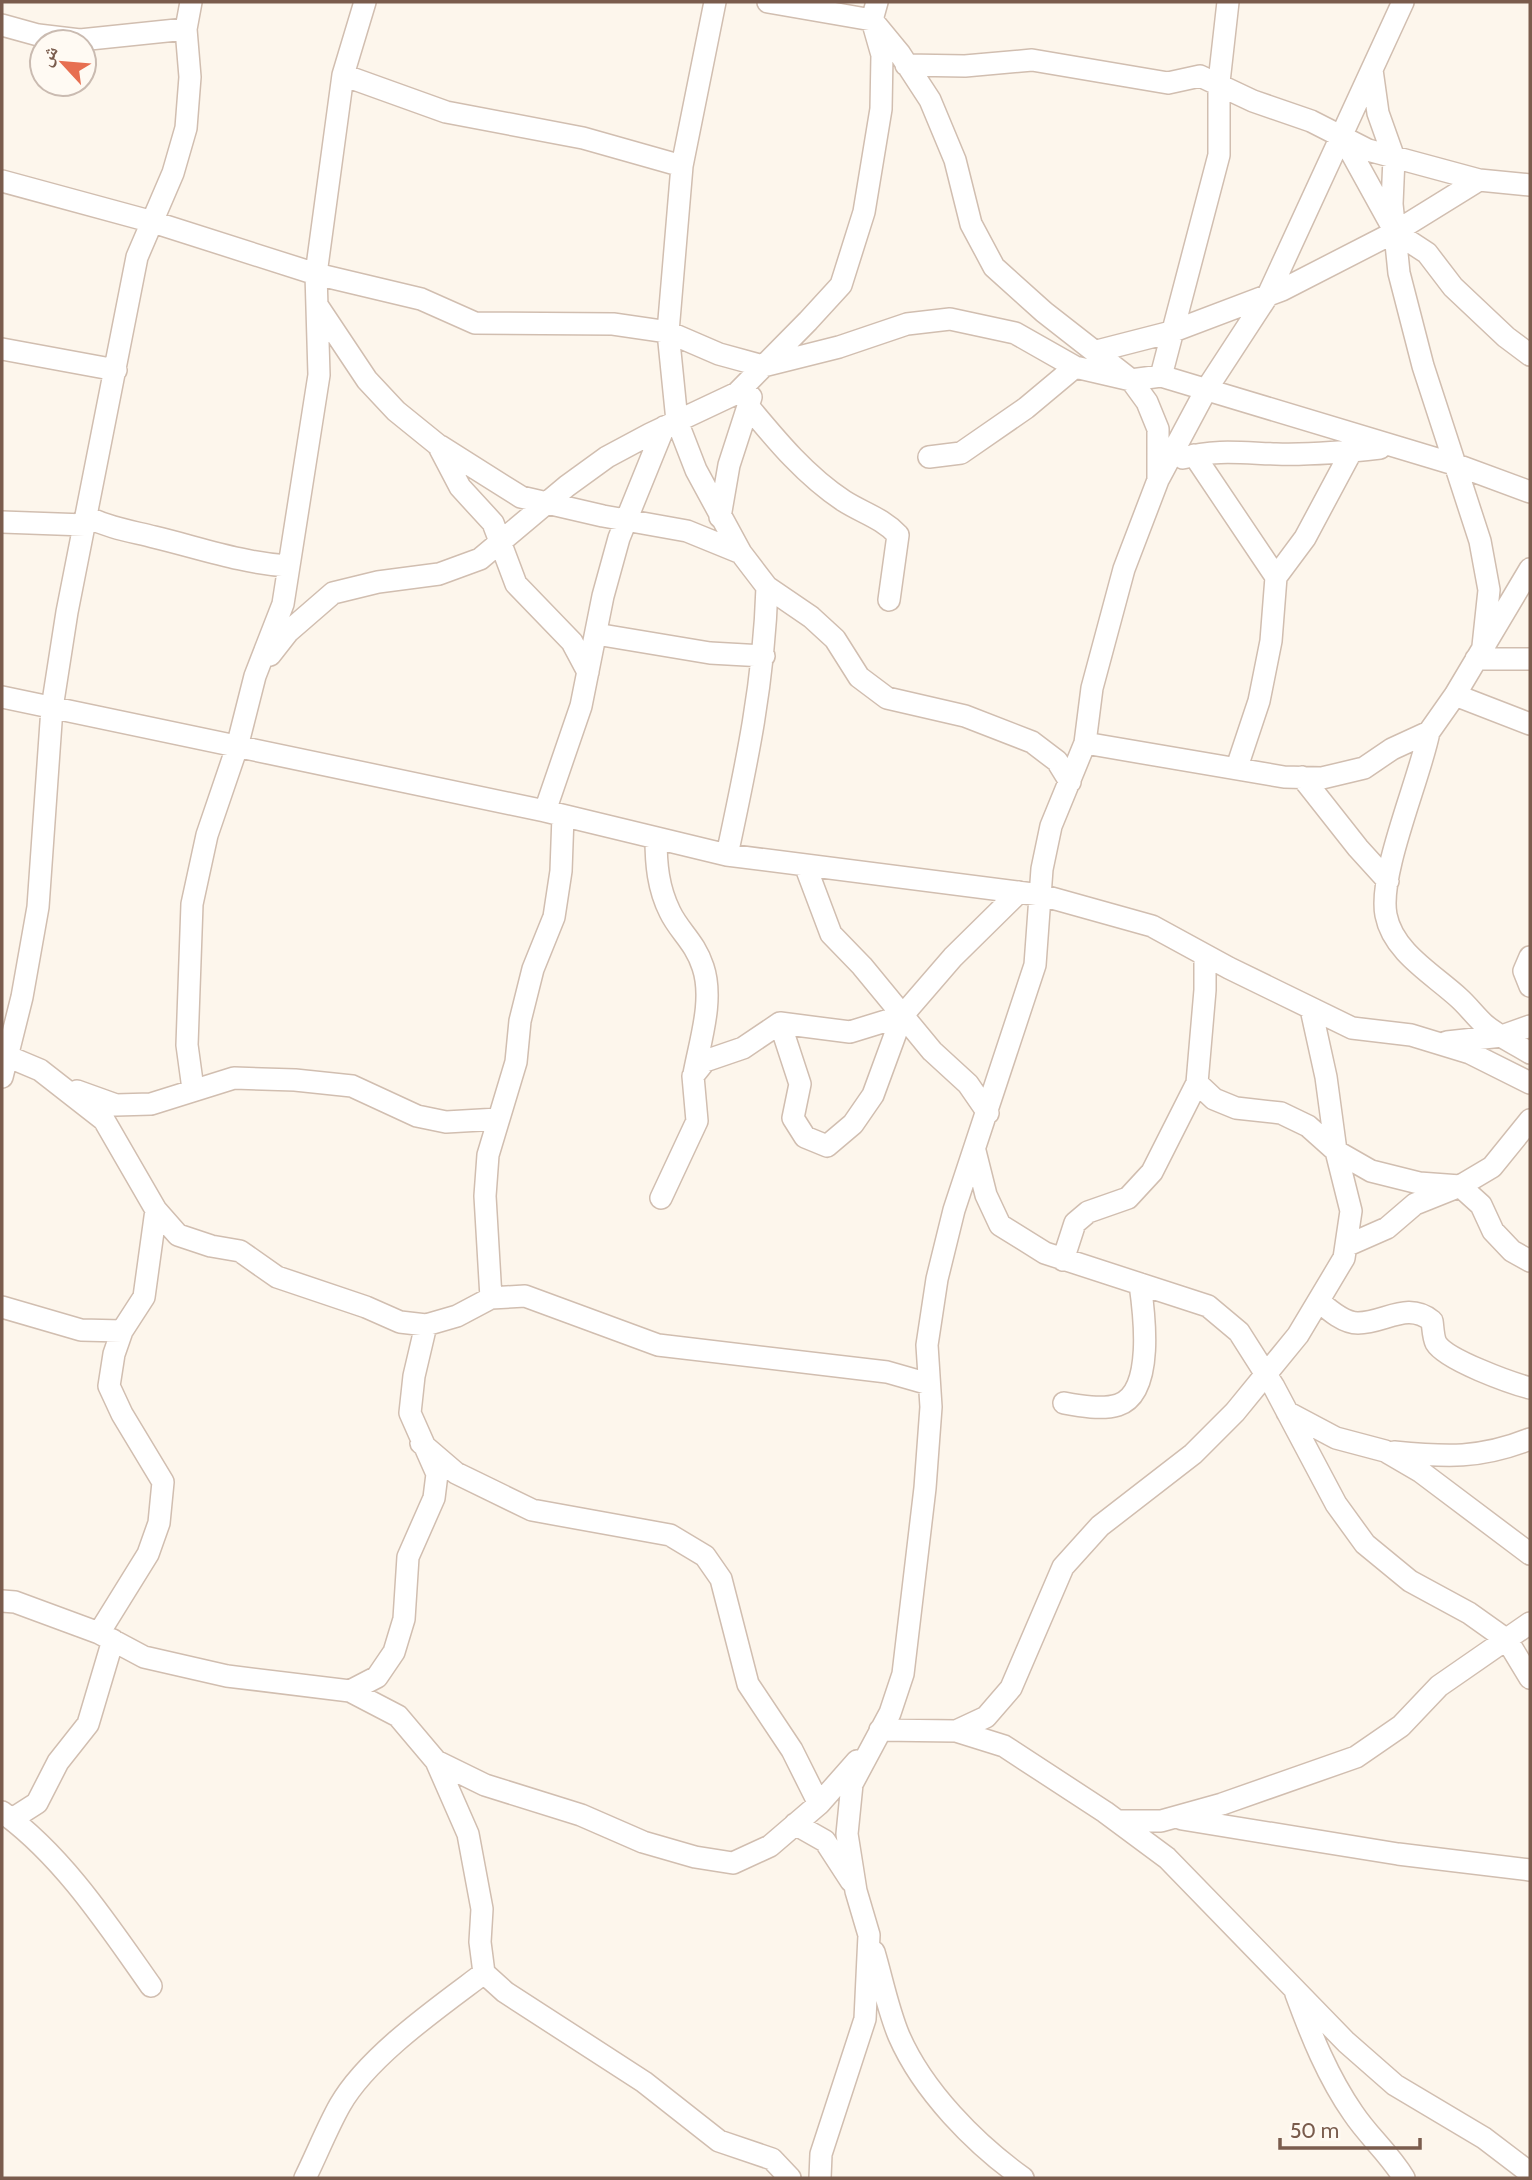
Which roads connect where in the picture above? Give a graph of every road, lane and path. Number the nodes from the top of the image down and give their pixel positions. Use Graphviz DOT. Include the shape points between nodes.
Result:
graph roads {
  1 [pos="191,2"];
  2 [pos="365,2"];
  3 [pos="715,2"];
  4 [pos="768,2"];
  5 [pos="1228,2"];
  6 [pos="1404,2"];
  7 [pos="875,11"];
  8 [pos="2,25"];
  9 [pos="186,29"];
  10 [pos="906,65"];
  11 [pos="1372,70"];
  12 [pos="343,75"];
  13 [pos="1219,82"];
  14 [pos="1342,136"];
  15 [pos="1394,158"];
  16 [pos="682,166"];
  17 [pos="1479,180"];
  18 [pos="2,181"];
  19 [pos="1530,185"];
  20 [pos="153,222"];
  21 [pos="1395,232"];
  22 [pos="316,274"];
  23 [pos="1268,295"];
  24 [pos="317,305"];
  25 [pos="668,332"];
  26 [pos="1171,332"];
  27 [pos="2,349"];
  28 [pos="1097,351"];
  29 [pos="1530,355"];
  30 [pos="763,366"];
  31 [pos="1074,367"];
  32 [pos="117,370"];
  33 [pos="1161,376"];
  34 [pos="1131,380"];
  35 [pos="1206,390"];
  36 [pos="748,406"];
  37 [pos="671,424"];
  38 [pos="438,445"];
  39 [pos="1392,447"];
  40 [pos="1351,452"];
  41 [pos="1195,455"];
  42 [pos="929,457"];
  43 [pos="1457,465"];
  44 [pos="1157,480"];
  45 [pos="1530,492"];
  46 [pos="545,504"];
  47 [pos="720,517"];
  48 [pos="627,518"];
  49 [pos="86,521"];
  50 [pos="2,522"];
  51 [pos="502,541"];
  52 [pos="741,554"];
  53 [pos="288,566"];
  54 [pos="1530,569"];
  55 [pos="1276,577"];
  56 [pos="767,587"];
  57 [pos="889,600"];
  58 [pos="596,634"];
  59 [pos="1480,653"];
  60 [pos="764,656"];
  61 [pos="1530,659"];
  62 [pos="588,672"];
  63 [pos="255,676"];
  64 [pos="1455,695"];
  65 [pos="2,697"];
  66 [pos="52,708"];
  67 [pos="1530,724"];
  68 [pos="1429,732"];
  69 [pos="1085,743"];
  70 [pos="236,747"];
  71 [pos="1237,767"];
  72 [pos="1302,777"];
  73 [pos="1070,782"];
  74 [pos="554,813"];
  75 [pos="656,838"];
  76 [pos="727,855"];
  77 [pos="805,865"];
  78 [pos="1388,881"];
  79 [pos="1019,892"];
  80 [pos="1041,895"];
  81 [pos="1205,955"];
  82 [pos="1530,957"];
  83 [pos="1530,986"];
  84 [pos="1311,1009"];
  85 [pos="902,1016"];
  86 [pos="780,1023"];
  87 [pos="1530,1026"];
  88 [pos="1502,1036"];
  89 [pos="1437,1043"];
  90 [pos="1530,1054"];
  91 [pos="4,1063"];
  92 [pos="693,1076"];
  93 [pos="1197,1083"];
  94 [pos="1530,1083"];
  95 [pos="65,1087"];
  96 [pos="193,1089"];
  97 [pos="988,1114"];
  98 [pos="498,1119"];
  99 [pos="1530,1120"];
  100 [pos="975,1151"];
  101 [pos="1336,1152"];
  102 [pos="1460,1186"];
  103 [pos="661,1198"];
  104 [pos="156,1210"];
  105 [pos="1346,1246"];
  106 [pos="1063,1260"];
  107 [pos="1530,1261"];
  108 [pos="1140,1284"];
  109 [pos="491,1298"];
  110 [pos="1320,1303"];
  111 [pos="2,1307"];
  112 [pos="426,1325"];
  113 [pos="122,1331"];
  114 [pos="1266,1375"];
  115 [pos="929,1384"];
  116 [pos="1530,1388"];
  117 [pos="1063,1403"];
  118 [pos="1287,1412"];
  119 [pos="1530,1439"];
  120 [pos="421,1443"];
  121 [pos="1384,1451"];
  122 [pos="1530,1554"];
  123 [pos="2,1601"];
  124 [pos="1530,1623"];
  125 [pos="106,1636"];
  126 [pos="1507,1640"];
  127 [pos="1530,1678"];
  128 [pos="350,1691"];
  129 [pos="956,1731"];
  130 [pos="874,1739"];
  131 [pos="436,1761"];
  132 [pos="819,1804"];
  133 [pos="7,1816"];
  134 [pos="1173,1818"];
  135 [pos="1118,1821"];
  136 [pos="795,1824"];
  137 [pos="1530,1870"];
  138 [pos="856,1891"];
  139 [pos="869,1935"];
  140 [pos="484,1973"];
  141 [pos="151,1986"];
  142 [pos="1293,1988"];
  143 [pos="1530,2173"];
  144 [pos="1399,2175"];
  145 [pos="304,2178"];
  146 [pos="790,2178"];
  147 [pos="820,2178"];
  148 [pos="1023,2178"];
  1 -- 9 [label="street"];
  2 -- 12 [label="street"];
  3 -- 16 [label="street"];
  4 -- 7 [label="street"];
  5 -- 13 [label="street"];
  6 -- 11 [label="street"];
  7 -- 10 [label="street"];
  7 -- 30 [label="street" via="882,55 881,109 864,212 841,285"];
  8 -- 9 [label="street" via="80,40"];
  9 -- 20 [label="street" via="190,78 186,128"];
  10 -- 13 [label="street" via="1032,60 1168,83 1200,76"];
  10 -- 28 [label="street" via="930,100 955,160 971,224 994,267"];
  11 -- 14 [label="street"];
  11 -- 15 [label="street" via="1378,113"];
  12 -- 16 [label="street" via="446,112 583,138"];
  12 -- 22 [label="street"];
  13 -- 14 [label="street" via="1253,101"];
  13 -- 26 [label="street" via="1219,155"];
  14 -- 15 [label="street"];
  14 -- 21 [label="street"];
  14 -- 23 [label="street"];
  15 -- 17 [label="street"];
  15 -- 21 [label="street"];
  16 -- 25 [label="street"];
  17 -- 19 [label="street"];
  17 -- 21 [label="street"];
  18 -- 20 [label="street"];
  20 -- 22 [label="street"];
  20 -- 32 [label="street" via="137,257"];
  21 -- 23 [label="street"];
  21 -- 29 [label="street" via="1427,253 1453,287"];
  21 -- 43 [label="street" via="1399,273 1423,366"];
  22 -- 24 [label="street"];
  22 -- 25 [label="street" via="421,299 475,323 612,324"];
  23 -- 26 [label="street"];
  23 -- 35 [label="street"];
  24 -- 38 [label="street" via="367,380"];
  24 -- 53 [label="street" via="319,375"];
  25 -- 30 [label="street" via="719,354"];
  25 -- 37 [label="street"];
  26 -- 28 [label="street"];
  26 -- 33 [label="street"];
  27 -- 32 [label="street"];
  28 -- 34 [label="street"];
  30 -- 31 [label="street" via="907,324 950,319 1015,333"];
  30 -- 36 [label="street"];
  30 -- 37 [label="street" via="737,393"];
  31 -- 34 [label="street"];
  31 -- 42 [label="street" via="1026,408 961,453"];
  32 -- 49 [label="street"];
  33 -- 34 [label="street"];
  33 -- 35 [label="street"];
  34 -- 44 [label="street" via="1158,429"];
  35 -- 39 [label="street"];
  35 -- 44 [label="street"];
  36 -- 47 [label="street" via="729,465"];
  36 -- 57 [label="street" via="792,458 844,501 887,523 898,535"];
  37 -- 46 [label="street" via="607,457"];
  37 -- 47 [label="street"];
  37 -- 48 [label="street"];
  38 -- 46 [label="street" via="521,496"];
  38 -- 51 [label="street" via="460,487 493,523"];
  39 -- 40 [label="street"];
  39 -- 43 [label="street"];
  40 -- 41 [label="street"];
  40 -- 55 [label="street" via="1304,538"];
  41 -- 44 [label="street" via="1182,459"];
  41 -- 55 [label="street"];
  43 -- 45 [label="street"];
  43 -- 59 [label="street" via="1489,590"];
  44 -- 69 [label="street" via="1120,583 1092,688"];
  46 -- 48 [label="street"];
  46 -- 51 [label="street"];
  47 -- 52 [label="street"];
  48 -- 52 [label="street" via="687,531"];
  48 -- 58 [label="street"];
  49 -- 50 [label="street"];
  49 -- 53 [label="street" via="253,564"];
  49 -- 66 [label="street"];
  51 -- 62 [label="street" via="516,584 572,642"];
  51 -- 63 [label="street" via="480,559 439,574 333,593 288,632"];
  52 -- 56 [label="street"];
  53 -- 63 [label="street" via="283,604"];
  54 -- 59 [label="street"];
  55 -- 71 [label="street" via="1272,641 1259,701"];
  56 -- 60 [label="street"];
  56 -- 73 [label="street" via="835,639 859,677 887,698 965,716 1032,742 1057,761"];
  58 -- 60 [label="street" via="710,653"];
  58 -- 62 [label="street"];
  59 -- 61 [label="street"];
  59 -- 64 [label="street"];
  60 -- 76 [label="street" via="757,713"];
  62 -- 74 [label="street"];
  63 -- 70 [label="street"];
  64 -- 67 [label="street"];
  64 -- 68 [label="street"];
  65 -- 66 [label="street"];
  66 -- 70 [label="street"];
  66 -- 91 [label="street" via="38,907"];
  68 -- 72 [label="street" via="1364,768 1322,778"];
  68 -- 78 [label="street"];
  69 -- 71 [label="street"];
  69 -- 73 [label="street"];
  70 -- 74 [label="street"];
  70 -- 96 [label="street" via="207,835 192,904 187,1045"];
  71 -- 72 [label="street"];
  72 -- 78 [label="street"];
  73 -- 80 [label="street" via="1051,826"];
  74 -- 75 [label="street"];
  74 -- 98 [label="street" via="561,871 554,917 533,969 516,1062"];
  75 -- 76 [label="street"];
  75 -- 92 [label="street" via="656,872 670,913 690,937 704,969 707,999"];
  76 -- 77 [label="street"];
  77 -- 79 [label="street"];
  77 -- 85 [label="street" via="831,934"];
  78 -- 88 [label="street" via="1386,914 1398,942"];
  79 -- 80 [label="street"];
  79 -- 85 [label="street"];
  80 -- 81 [label="street" via="1152,926"];
  80 -- 97 [label="street" via="1035,965"];
  81 -- 84 [label="street"];
  81 -- 93 [label="street"];
  82 -- 83 [label="street" via="1524,971"];
  84 -- 89 [label="street" via="1352,1028"];
  84 -- 101 [label="street"];
  85 -- 86 [label="street" via="850,1032"];
  85 -- 86 [label="street" via="873,1095 853,1124 827,1146 805,1137 793,1118 800,1084"];
  85 -- 97 [label="street" via="968,1084"];
  86 -- 92 [label="street" via="743,1048 705,1061"];
  87 -- 88 [label="street"];
  88 -- 89 [label="street"];
  88 -- 90 [label="street"];
  89 -- 94 [label="street" via="1470,1053"];
  91 -- 95 [label="street" via="40,1070"];
  92 -- 103 [label="street" via="697,1121"];
  93 -- 101 [label="street" via="1214,1099 1236,1108 1281,1113 1299,1121"];
  93 -- 106 [label="street" via="1152,1171 1128,1198 1088,1212 1075,1223"];
  95 -- 96 [label="street" via="116,1105 151,1104"];
  95 -- 104 [label="street" via="104,1120"];
  96 -- 98 [label="street" via="234,1078 295,1080 352,1086 417,1116 446,1122"];
  97 -- 100 [label="street"];
  98 -- 109 [label="street" via="488,1155 485,1196"];
  99 -- 102 [label="street" via="1492,1167"];
  100 -- 106 [label="street" via="986,1195 1000,1225"];
  100 -- 115 [label="street" via="937,1279 927,1346"];
  101 -- 102 [label="street" via="1371,1171"];
  101 -- 105 [label="street" via="1351,1211"];
  102 -- 105 [label="street" via="1415,1204 1387,1228"];
  102 -- 107 [label="street" via="1481,1205 1493,1231 1512,1251"];
  104 -- 112 [label="street" via="178,1235 240,1251 277,1277 400,1322"];
  104 -- 113 [label="street" via="144,1297"];
  105 -- 110 [label="street"];
  106 -- 108 [label="street"];
  108 -- 114 [label="street" via="1208,1307 1239,1332"];
  108 -- 117 [label="street" via="1147,1351 1133,1393 1119,1405"];
  109 -- 112 [label="street" via="457,1316"];
  109 -- 115 [label="street" via="525,1296 658,1345 887,1372"];
  110 -- 114 [label="street"];
  110 -- 116 [label="street" via="1334,1315 1357,1323 1399,1311 1423,1314 1432,1321 1436,1343 1448,1353"];
  111 -- 113 [label="street" via="81,1330"];
  112 -- 120 [label="street" via="410,1413"];
  113 -- 125 [label="street" via="109,1385 163,1482 159,1523 148,1554"];
  114 -- 118 [label="street"];
  114 -- 129 [label="street" via="1193,1454 1100,1526 1063,1567 1011,1688 986,1717"];
  115 -- 130 [label="street" via="925,1488 904,1662 890,1713"];
  118 -- 121 [label="street" via="1336,1438"];
  118 -- 126 [label="street" via="1336,1504 1365,1544 1410,1581 1469,1612"];
  119 -- 121 [label="street" via="1496,1452 1453,1458"];
  120 -- 128 [label="street" via="437,1474 434,1498 408,1557 401,1630 394,1652 377,1677"];
  120 -- 132 [label="street" via="456,1473 532,1510 670,1535 705,1556 721,1579 748,1684 792,1749"];
  121 -- 122 [label="street" via="1421,1472"];
  123 -- 125 [label="street"];
  124 -- 126 [label="street"];
  125 -- 128 [label="street" via="144,1657 227,1676"];
  125 -- 133 [label="street" via="88,1724 58,1762 37,1803"];
  126 -- 127 [label="street"];
  126 -- 134 [label="street" via="1439,1686 1401,1726 1356,1757"];
  128 -- 131 [label="street" via="398,1716"];
  129 -- 130 [label="street"];
  129 -- 135 [label="street" via="1004,1746"];
  130 -- 132 [label="street"];
  130 -- 138 [label="street" via="852,1784 847,1834"];
  131 -- 136 [label="street" via="485,1785 695,1857 733,1863 770,1846"];
  131 -- 140 [label="street" via="468,1834 482,1909"];
  132 -- 136 [label="street"];
  133 -- 141 [label="street" via="86,1896"];
  134 -- 135 [label="street"];
  134 -- 137 [label="street"];
  135 -- 142 [label="street" via="1167,1858"];
  136 -- 138 [label="street" via="825,1841"];
  138 -- 139 [label="street"];
  139 -- 147 [label="street" via="865,2019 821,2154"];
  139 -- 148 [label="street" via="900,2036 935,2094 986,2152"];
  140 -- 145 [label="street" via="416,2025 370,2069 341,2103"];
  140 -- 146 [label="street" via="505,1992 644,2082 719,2141 772,2159"];
  142 -- 143 [label="street" via="1395,2085 1484,2138"];
  142 -- 144 [label="street" via="1313,2041 1353,2114 1388,2152"];
}
